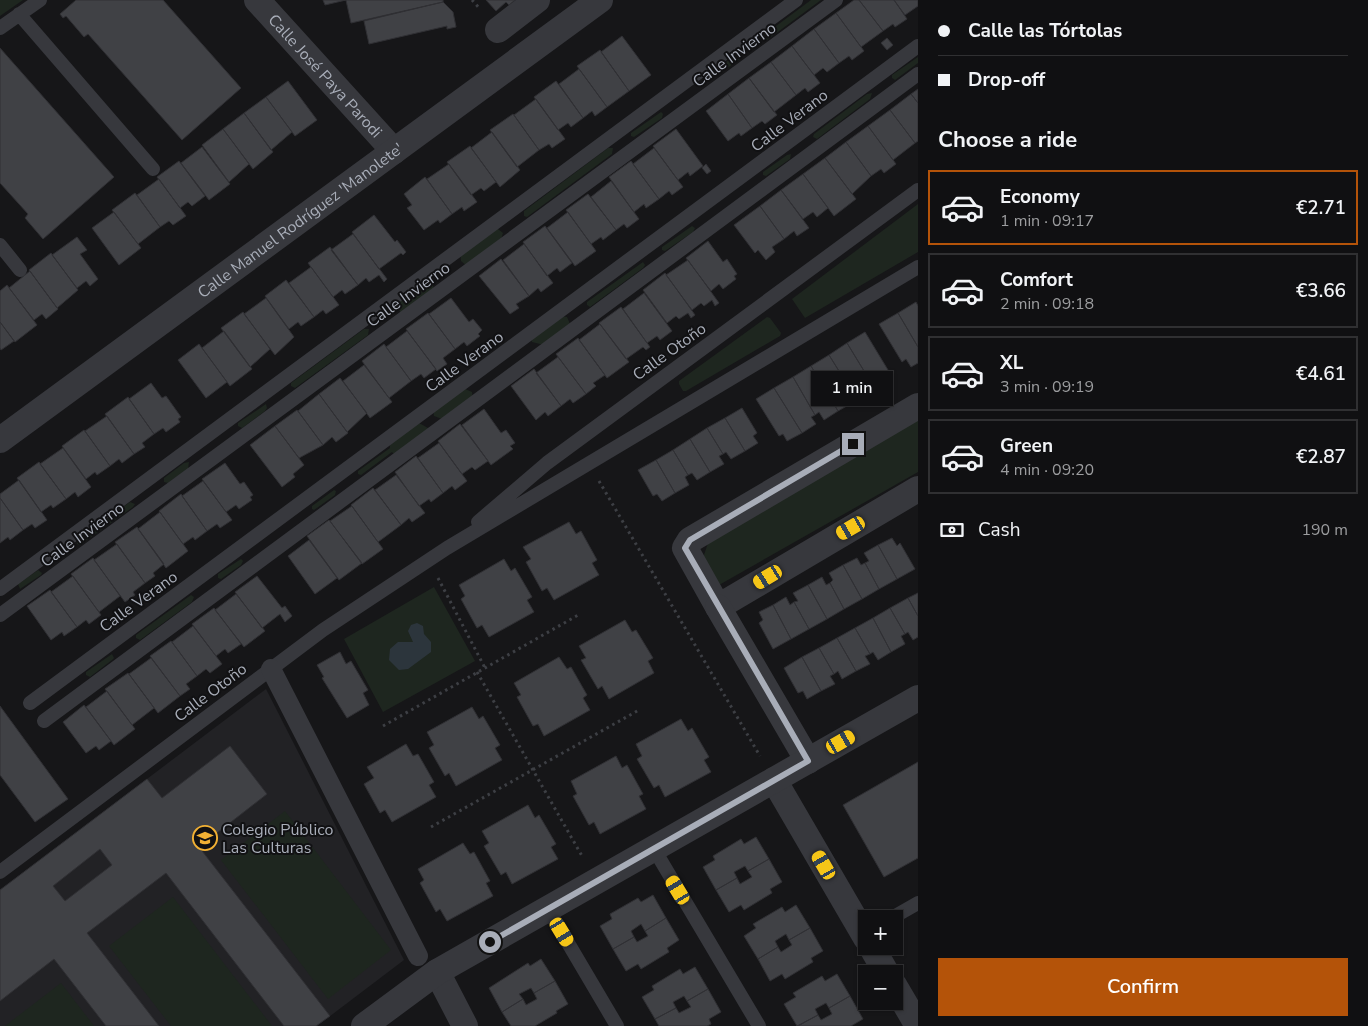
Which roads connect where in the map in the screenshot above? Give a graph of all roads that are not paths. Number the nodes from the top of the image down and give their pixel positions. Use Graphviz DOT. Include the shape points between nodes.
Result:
graph roads {
  1 [pos="40,0"];
  2 [pos="257,0"];
  3 [pos="537,0"];
  4 [pos="600,0"];
  5 [pos="796,0"];
  6 [pos="836,0"];
  7 [pos="19,14"];
  8 [pos="0,28"];
  9 [pos="498,30"];
  10 [pos="918,46"];
  11 [pos="918,74"];
  12 [pos="394,151"];
  13 [pos="153,169"];
  14 [pos="918,190"];
  15 [pos="0,245"];
  16 [pos="918,267"];
  17 [pos="20,270"];
  18 [pos="918,406"];
  19 [pos="0,440"];
  20 [pos="918,489"];
  21 [pos="447,548"];
  22 [pos="0,589"];
  23 [pos="718,606"];
  24 [pos="0,615"];
  25 [pos="271,669"];
  26 [pos="918,698"];
  27 [pos="30,703"];
  28 [pos="44,721"];
  29 [pos="808,761"];
  30 [pos="774,780"];
  31 [pos="654,849"];
  32 [pos="0,872"];
  33 [pos="918,903"];
  34 [pos="548,909"];
  35 [pos="903,912"];
  36 [pos="858,922"];
  37 [pos="428,964"];
  38 [pos="903,1000"];
  39 [pos="364,1026"];
  40 [pos="465,1026"];
  41 [pos="617,1026"];
  42 [pos="759,1026"];
  43 [pos="918,1026"];
  1 -- 7 [label="lane"];
  2 -- 12 [label="street, Calle José Paya Parodi"];
  3 -- 9 [label="street"];
  4 -- 12 [label="street, Calle Manuel Rodríguez 'Manolete'"];
  5 -- 22 [label="lane, Calle Invierno"];
  6 -- 24 [label="lane, Calle Invierno"];
  7 -- 8 [label="lane"];
  7 -- 13 [label="lane"];
  10 -- 27 [label="lane, Calle Verano"];
  11 -- 28 [label="lane"];
  12 -- 19 [label="street, Calle Manuel Rodríguez 'Manolete'"];
  14 -- 21 [label="lane, Calle Otoño" via="547,462"];
  15 -- 17 [label="lane"];
  16 -- 21 [label="lane, Calle Otoño"];
  18 -- 23 [label="street" via="687,543 687,552"];
  20 -- 23 [label="street"];
  21 -- 25 [label="lane, Calle Otoño" via="323,630"];
  23 -- 29 [label="street"];
  25 -- 32 [label="lane, Calle Otoño"];
  25 -- 37 [label="street"];
  26 -- 29 [label="street"];
  29 -- 30 [label="street"];
  30 -- 31 [label="street"];
  30 -- 36 [label="street"];
  31 -- 34 [label="street"];
  31 -- 42 [label="lane"];
  33 -- 35 [label="lane"];
  34 -- 37 [label="street"];
  34 -- 41 [label="lane"];
  37 -- 39 [label="street"];
  37 -- 40 [label="street"];
  38 -- 43 [label="street"];
}
